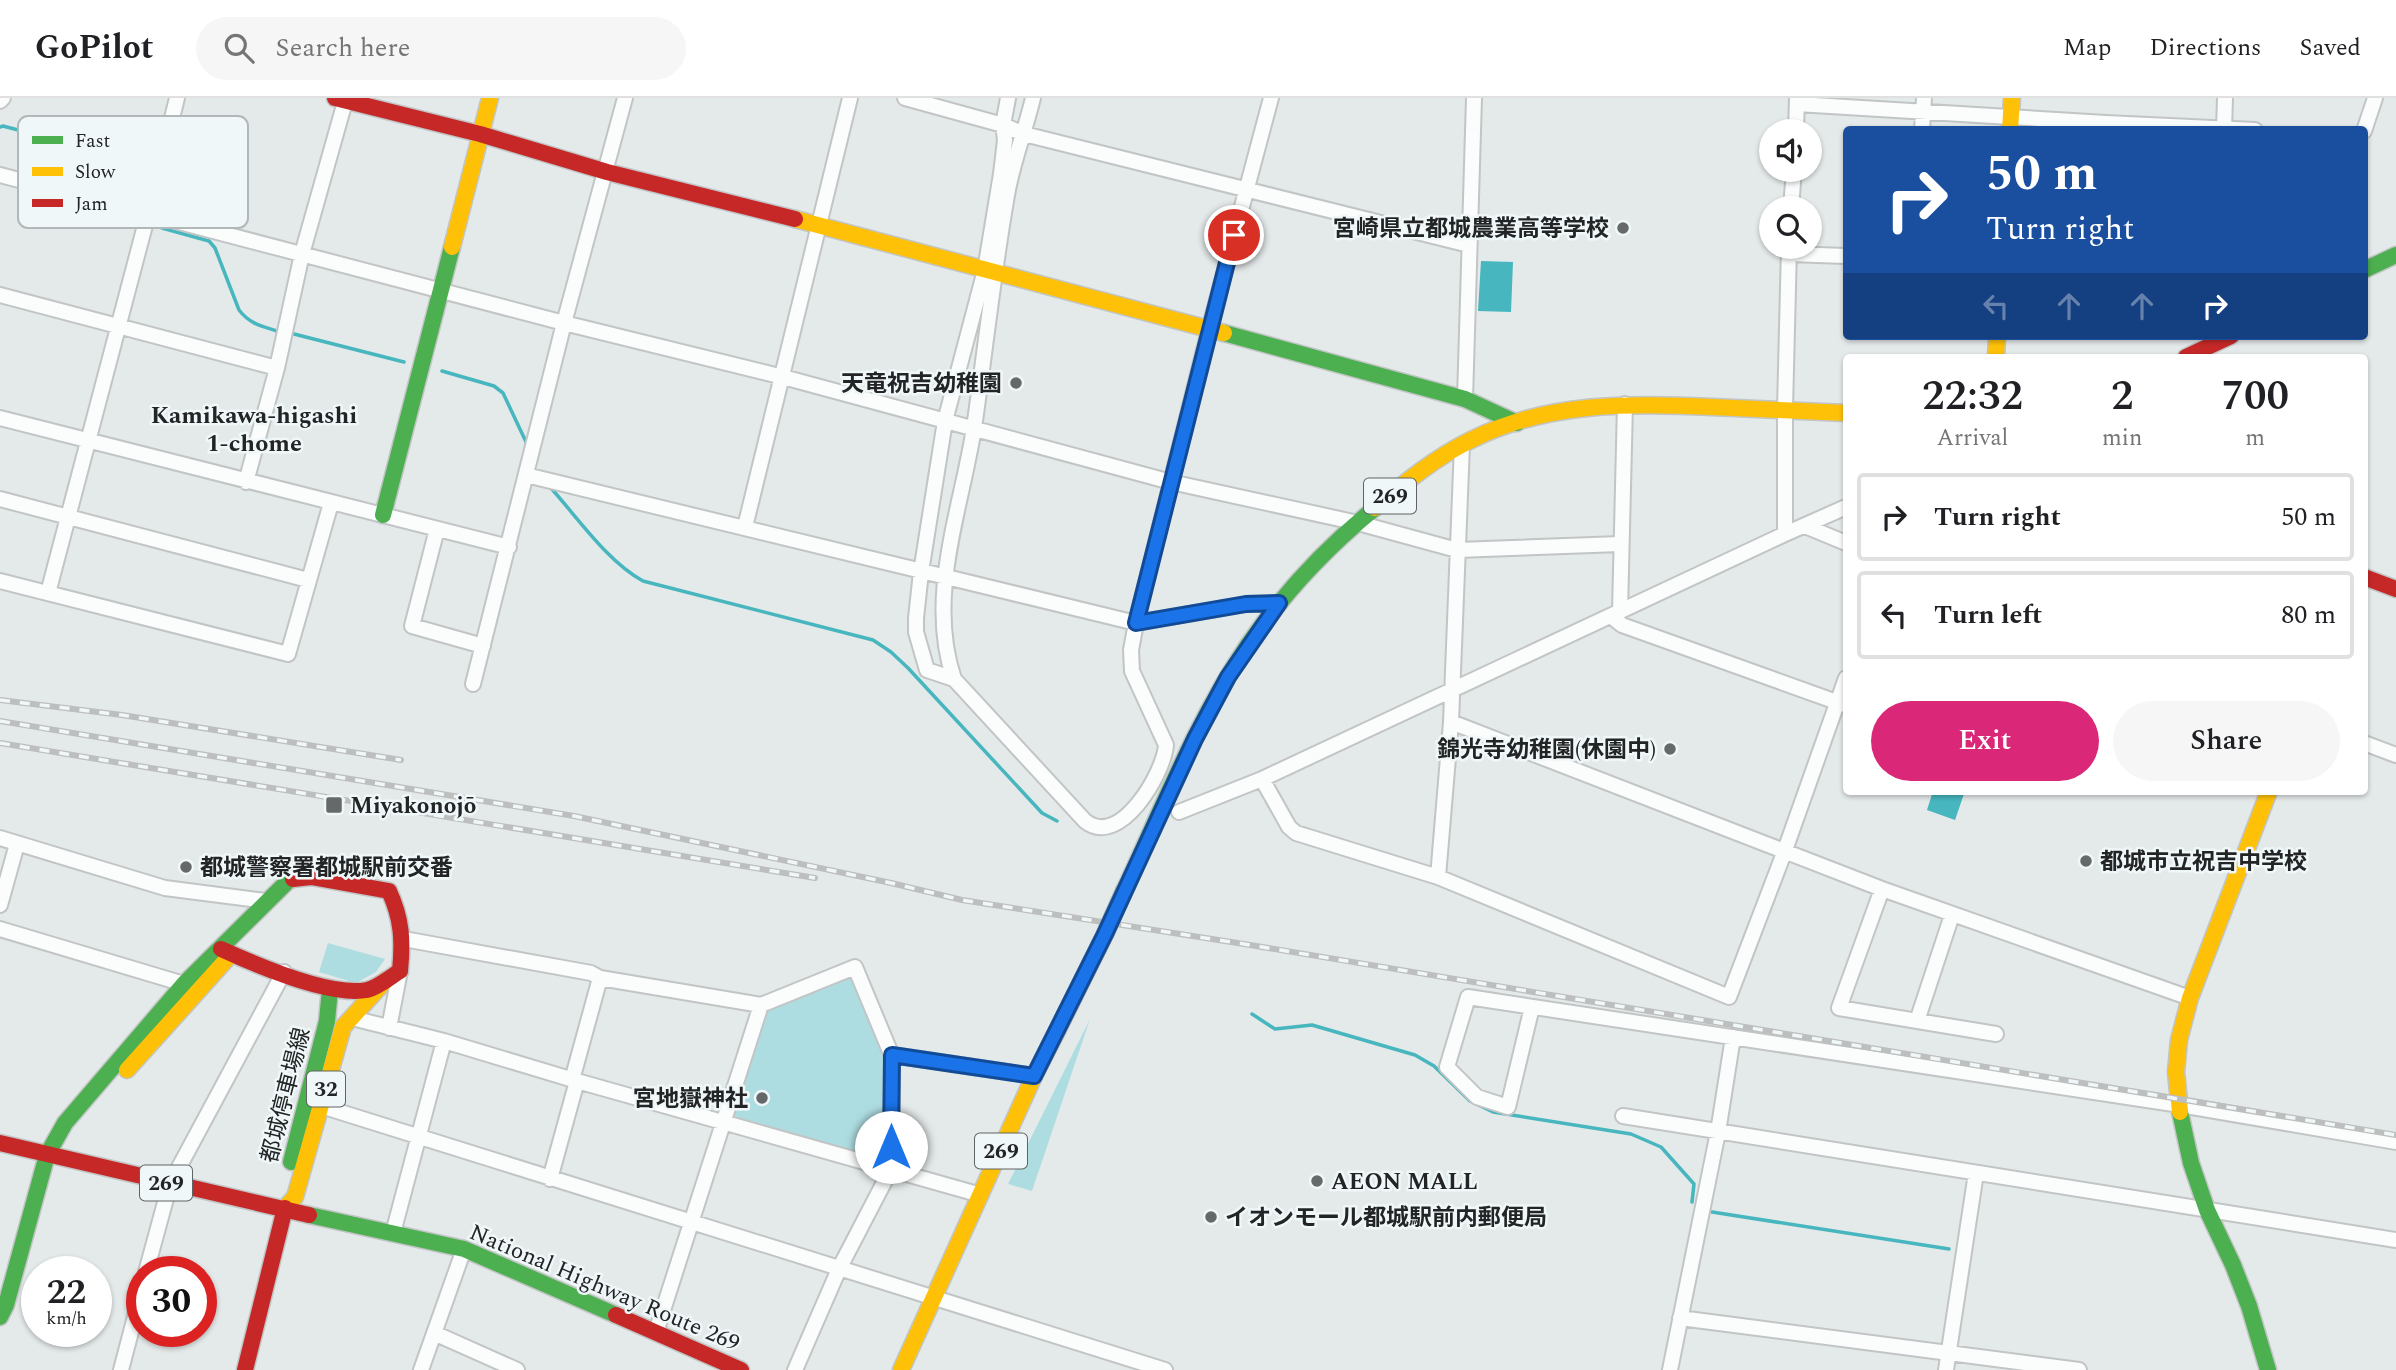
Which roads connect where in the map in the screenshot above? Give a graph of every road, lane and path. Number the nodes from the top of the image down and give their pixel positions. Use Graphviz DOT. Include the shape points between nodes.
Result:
graph roads {
  1 [pos="177,98"];
  2 [pos="490,98"];
  3 [pos="625,98"];
  4 [pos="850,98"];
  5 [pos="905,98"];
  6 [pos="1008,98"];
  7 [pos="1033,98"];
  8 [pos="1271,98"];
  9 [pos="1474,98"];
  10 [pos="2012,98"];
  11 [pos="2225,98"];
  12 [pos="2375,98"];
  13 [pos="342,99"];
  14 [pos="1797,101"];
  15 [pos="1923,104"];
  16 [pos="173,116"];
  17 [pos="1796,119"];
  18 [pos="2010,123"];
  19 [pos="1003,125"];
  20 [pos="1922,126"];
  21 [pos="2106,126"];
  22 [pos="2224,126"];
  23 [pos="2366,126"];
  24 [pos="480,134"];
  25 [pos="1024,134"];
  26 [pos="607,172"];
  27 [pos="0,175"];
  28 [pos="18,180"];
  29 [pos="1246,188"];
  30 [pos="820,225"];
  31 [pos="145,228"];
  32 [pos="203,228"];
  33 [pos="1469,245"];
  34 [pos="1822,253"];
  35 [pos="302,254"];
  36 [pos="2396,255"];
  37 [pos="1843,256"];
  38 [pos="1789,259"];
  39 [pos="2368,268"];
  40 [pos="989,272"];
  41 [pos="441,291"];
  42 [pos="0,295"];
  43 [pos="564,323"];
  44 [pos="118,326"];
  45 [pos="1209,330"];
  46 [pos="2222,340"];
  47 [pos="2192,354"];
  48 [pos="277,368"];
  49 [pos="783,377"];
  50 [pos="1465,399"];
  51 [pos="1625,404"];
  52 [pos="1785,409"];
  53 [pos="1843,413"];
  54 [pos="0,418"];
  55 [pos="945,421"];
  56 [pos="1517,422"];
  57 [pos="974,429"];
  58 [pos="89,441"];
  59 [pos="1462,444"];
  60 [pos="526,475"];
  61 [pos="246,482"];
  62 [pos="1171,482"];
  63 [pos="0,499"];
  64 [pos="331,503"];
  65 [pos="1843,508"];
  66 [pos="69,516"];
  67 [pos="383,516"];
  68 [pos="1358,523"];
  69 [pos="1805,526"];
  70 [pos="745,527"];
  71 [pos="437,529"];
  72 [pos="1785,534"];
  73 [pos="1843,542"];
  74 [pos="1620,544"];
  75 [pos="509,547"];
  76 [pos="1457,550"];
  77 [pos="921,572"];
  78 [pos="946,577"];
  79 [pos="2368,578"];
  80 [pos="308,580"];
  81 [pos="0,581"];
  82 [pos="2396,589"];
  83 [pos="48,593"];
  84 [pos="1279,603"];
  85 [pos="1615,614"];
  86 [pos="1136,623"];
  87 [pos="483,646"];
  88 [pos="954,679"];
  89 [pos="473,684"];
  90 [pos="1451,691"];
  91 [pos="1842,704"];
  92 [pos="1451,722"];
  93 [pos="2368,744"];
  94 [pos="2396,755"];
  95 [pos="1262,779"];
  96 [pos="2267,795"];
  97 [pos="1179,812"];
  98 [pos="0,838"];
  99 [pos="17,844"];
  100 [pos="1784,853"];
  101 [pos="1438,877"];
  102 [pos="1882,889"];
  103 [pos="266,901"];
  104 [pos="0,905"];
  105 [pos="1952,915"];
  106 [pos="0,929"];
  107 [pos="404,939"];
  108 [pos="226,951"];
  109 [pos="284,972"];
  110 [pos="393,976"];
  111 [pos="600,978"];
  112 [pos="184,984"];
  113 [pos="330,989"];
  114 [pos="2190,998"];
  115 [pos="761,1005"];
  116 [pos="1532,1007"];
  117 [pos="352,1018"];
  118 [pos="1917,1021"];
  119 [pos="389,1028"];
  120 [pos="1996,1034"];
  121 [pos="1733,1038"];
  122 [pos="444,1041"];
  123 [pos="892,1055"];
  124 [pos="1034,1076"];
  125 [pos="575,1081"];
  126 [pos="2180,1105"];
  127 [pos="321,1106"];
  128 [pos="1623,1116"];
  129 [pos="723,1122"];
  130 [pos="1718,1132"];
  131 [pos="420,1138"];
  132 [pos="2396,1142"];
  133 [pos="0,1143"];
  134 [pos="47,1155"];
  135 [pos="891,1170"];
  136 [pos="1976,1173"];
  137 [pos="550,1179"];
  138 [pos="170,1184"];
  139 [pos="981,1195"];
  140 [pos="285,1208"];
  141 [pos="2207,1210"];
  142 [pos="691,1223"];
  143 [pos="393,1233"];
  144 [pos="2396,1240"];
  145 [pos="464,1249"];
  146 [pos="150,1256"];
  147 [pos="839,1269"];
  148 [pos="6,1287"];
  149 [pos="934,1298"];
  150 [pos="0,1317"];
  151 [pos="1680,1318"];
  152 [pos="656,1332"];
  153 [pos="434,1333"];
  154 [pos="127,1347"];
  155 [pos="1948,1353"];
  156 [pos="735,1369"];
  157 [pos="121,1370"];
  158 [pos="245,1370"];
  159 [pos="421,1370"];
  160 [pos="517,1370"];
  161 [pos="795,1370"];
  162 [pos="901,1370"];
  163 [pos="1165,1370"];
  164 [pos="1670,1370"];
  165 [pos="1946,1370"];
  166 [pos="2079,1370"];
  167 [pos="2268,1370"];
  1 -- 16 [label="street"];
  2 -- 24 [label="main road"];
  3 -- 26 [label="street"];
  4 -- 30 [label="street"];
  5 -- 19 [label="street"];
  6 -- 19 [label="street"];
  7 -- 25 [label="street"];
  8 -- 29 [label="street"];
  9 -- 33 [label="street"];
  10 -- 18 [label="main road"];
  11 -- 22 [label="street"];
  12 -- 23 [label="street"];
  13 -- 24 [label="main road"];
  13 -- 35 [label="street"];
  14 -- 15 [label="street"];
  14 -- 17 [label="street"];
  15 -- 18 [label="street"];
  15 -- 20 [label="street"];
  18 -- 21 [label="street"];
  19 -- 25 [label="street"];
  19 -- 40 [label="street"];
  24 -- 26 [label="main road"];
  24 -- 41 [label="main road"];
  25 -- 29 [label="street"];
  25 -- 40 [label="street"];
  26 -- 30 [label="main road"];
  26 -- 43 [label="street"];
  27 -- 28 [label="street"];
  29 -- 33 [label="street"];
  29 -- 45 [label="street"];
  30 -- 40 [label="main road"];
  30 -- 49 [label="street"];
  31 -- 44 [label="street"];
  32 -- 35 [label="street"];
  33 -- 50 [label="street"];
  34 -- 37 [label="street"];
  35 -- 41 [label="street"];
  35 -- 48 [label="street"];
  36 -- 39 [label="main road"];
  38 -- 52 [label="street"];
  40 -- 45 [label="main road"];
  40 -- 55 [label="street"];
  40 -- 57 [label="street"];
  41 -- 43 [label="street"];
  41 -- 67 [label="main road"];
  42 -- 44 [label="street"];
  43 -- 49 [label="street"];
  43 -- 60 [label="street"];
  44 -- 48 [label="street"];
  44 -- 58 [label="street"];
  45 -- 50 [label="main road"];
  45 -- 62 [label="street"];
  46 -- 47 [label="main road"];
  48 -- 61 [label="street"];
  49 -- 55 [label="street"];
  49 -- 70 [label="street"];
  50 -- 56 [label="main road"];
  51 -- 52 [label="main road, 269"];
  51 -- 56 [label="main road, 269"];
  51 -- 74 [label="street"];
  52 -- 53 [label="main road, 269"];
  52 -- 72 [label="street"];
  54 -- 58 [label="street"];
  55 -- 57 [label="street"];
  55 -- 77 [label="street"];
  56 -- 59 [label="main road, 269"];
  57 -- 62 [label="street"];
  57 -- 78 [label="street"];
  58 -- 61 [label="street"];
  58 -- 66 [label="street"];
  59 -- 68 [label="main road, 269"];
  59 -- 76 [label="street"];
  60 -- 70 [label="street"];
  60 -- 75 [label="street"];
  61 -- 64 [label="street"];
  62 -- 68 [label="street"];
  62 -- 86 [label="street"];
  63 -- 66 [label="street"];
  64 -- 67 [label="street"];
  64 -- 80 [label="street"];
  65 -- 69 [label="street"];
  66 -- 80 [label="street"];
  66 -- 83 [label="street"];
  67 -- 71 [label="street"];
  68 -- 76 [label="street"];
  68 -- 84 [label="main road, 269"];
  69 -- 72 [label="street"];
  69 -- 73 [label="street"];
  70 -- 77 [label="street"];
  71 -- 75 [label="street"];
  71 -- 87 [label="street" via="412,626"];
  72 -- 85 [label="street"];
  74 -- 76 [label="street"];
  74 -- 85 [label="street"];
  75 -- 87 [label="street"];
  76 -- 90 [label="street"];
  77 -- 78 [label="street"];
  77 -- 88 [label="street" via="916,632 922,657 927,670"];
  78 -- 86 [label="street"];
  78 -- 88 [label="street" via="942,623"];
  79 -- 82 [label="main road"];
  80 -- 83 [label="street" via="288,654"];
  81 -- 83 [label="street"];
  84 -- 86 [label="street" via="1246,604"];
  84 -- 124 [label="main road, 269, bridge" via="1228,677 1195,739"];
  85 -- 90 [label="street"];
  85 -- 91 [label="street" via="1622,625"];
  86 -- 88 [label="street" via="1132,671 1166,745 1165,757 1145,797 1125,820 1107,828 1092,826"];
  87 -- 89 [label="street"];
  90 -- 92 [label="street"];
  90 -- 95 [label="street"];
  91 -- 100 [label="street"];
  92 -- 100 [label="street"];
  92 -- 101 [label="street"];
  93 -- 94 [label="street"];
  95 -- 97 [label="street"];
  95 -- 101 [label="street" via="1296,833"];
  96 -- 114 [label="main road"];
  98 -- 99 [label="street"];
  99 -- 103 [label="street" via="165,888"];
  99 -- 104 [label="street"];
  100 -- 101 [label="street" via="1729,997"];
  100 -- 102 [label="street"];
  102 -- 105 [label="street"];
  102 -- 118 [label="street" via="1839,1008"];
  103 -- 107 [label="main road" via="290,879 311,877 389,891 401,916"];
  103 -- 108 [label="main road"];
  105 -- 114 [label="street"];
  105 -- 118 [label="street"];
  106 -- 112 [label="street"];
  107 -- 110 [label="main road"];
  107 -- 111 [label="street"];
  108 -- 109 [label="main road"];
  108 -- 112 [label="main road"];
  108 -- 134 [label="main road" via="75,1129"];
  109 -- 113 [label="main road"];
  109 -- 138 [label="street"];
  110 -- 113 [label="main road" via="368,990"];
  110 -- 117 [label="main road, 都城停車場線 / 32"];
  110 -- 119 [label="street"];
  111 -- 115 [label="street"];
  111 -- 125 [label="street"];
  112 -- 134 [label="main road" via="65,1123"];
  113 -- 140 [label="main road, 都城停車場線 / 32" via="327,1021 283,1194"];
  114 -- 126 [label="main road" via="2176,1072"];
  115 -- 123 [label="street" via="855,967"];
  115 -- 129 [label="street"];
  116 -- 116 [label="street" via="1468,997 1447,1067 1477,1097 1508,1107"];
  116 -- 121 [label="street"];
  117 -- 119 [label="street"];
  117 -- 127 [label="main road, 都城停車場線 / 32" via="344,1027"];
  118 -- 120 [label="street"];
  119 -- 122 [label="street"];
  121 -- 126 [label="street"];
  121 -- 130 [label="street"];
  122 -- 125 [label="street"];
  122 -- 131 [label="street"];
  123 -- 124 [label="street"];
  123 -- 135 [label="street"];
  124 -- 139 [label="main road, 269"];
  125 -- 129 [label="street"];
  125 -- 137 [label="street"];
  126 -- 132 [label="street"];
  126 -- 141 [label="main road" via="2191,1163"];
  127 -- 131 [label="street"];
  127 -- 140 [label="main road, 都城停車場線 / 32" via="295,1197"];
  128 -- 130 [label="street"];
  129 -- 135 [label="street"];
  129 -- 142 [label="street"];
  130 -- 136 [label="street"];
  130 -- 151 [label="street"];
  131 -- 137 [label="street"];
  131 -- 143 [label="street"];
  133 -- 134 [label="main road, National Highway Route 269 / 269"];
  134 -- 138 [label="main road, National Highway Route 269 / 269"];
  134 -- 148 [label="main road"];
  135 -- 139 [label="street"];
  135 -- 147 [label="street"];
  136 -- 141 [label="street"];
  136 -- 155 [label="street"];
  137 -- 142 [label="street"];
  138 -- 140 [label="main road, National Highway Route 269 / 269"];
  138 -- 146 [label="street"];
  139 -- 149 [label="main road, 269"];
  140 -- 143 [label="main road, National Highway Route 269 / 269"];
  140 -- 158 [label="main road"];
  141 -- 144 [label="street"];
  141 -- 167 [label="main road" via="2249,1306"];
  142 -- 147 [label="street"];
  142 -- 152 [label="street"];
  143 -- 145 [label="main road, National Highway Route 269 / 269"];
  145 -- 152 [label="main road, National Highway Route 269 / 269"];
  145 -- 153 [label="street"];
  147 -- 149 [label="street"];
  147 -- 161 [label="street"];
  148 -- 150 [label="main road"];
  149 -- 162 [label="main road, 269"];
  149 -- 163 [label="street"];
  151 -- 155 [label="street"];
  151 -- 164 [label="street"];
  152 -- 156 [label="main road, National Highway Route 269 / 269"];
  153 -- 159 [label="street"];
  153 -- 160 [label="street"];
  154 -- 157 [label="street"];
  155 -- 165 [label="street"];
  155 -- 166 [label="street"];
}
